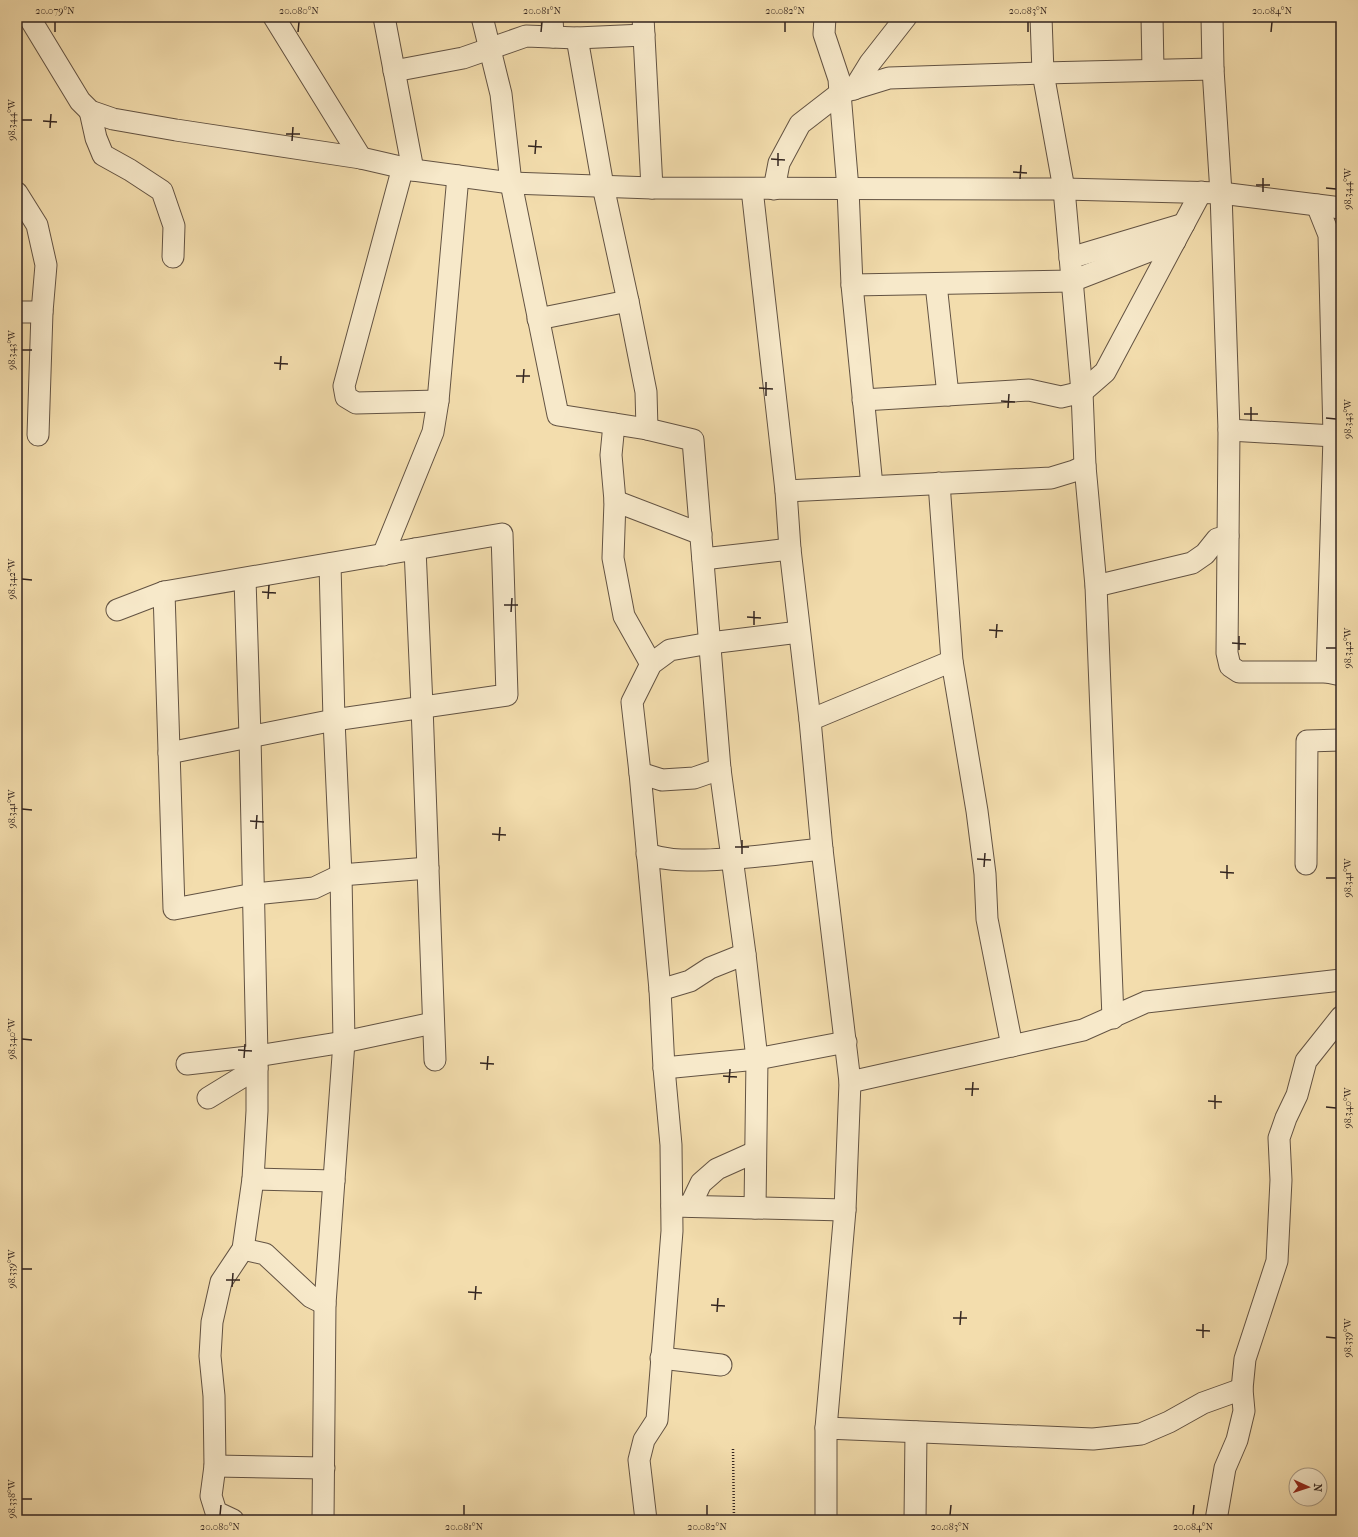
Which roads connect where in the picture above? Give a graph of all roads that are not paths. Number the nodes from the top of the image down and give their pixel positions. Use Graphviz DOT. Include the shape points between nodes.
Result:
graph roads {
  1 [pos="29,17"];
  2 [pos="274,17"];
  3 [pos="384,17"];
  4 [pos="482,17"];
  5 [pos="825,17"];
  6 [pos="906,17"];
  7 [pos="1041,17"];
  8 [pos="1152,17"];
  9 [pos="1212,17"];
  10 [pos="644,26"];
  11 [pos="553,27"];
  12 [pos="577,38"];
  13 [pos="490,48"];
  14 [pos="1213,69"];
  15 [pos="1153,70"];
  16 [pos="394,71"];
  17 [pos="1043,73"];
  18 [pos="847,91"];
  19 [pos="90,111"];
  20 [pos="361,158"];
  21 [pos="408,169"];
  22 [pos="458,176"];
  23 [pos="511,182"];
  24 [pos="603,186"];
  25 [pos="652,188"];
  26 [pos="752,189"];
  27 [pos="774,189"];
  28 [pos="848,189"];
  29 [pos="1064,189"];
  30 [pos="1211,192"];
  31 [pos="17,193"];
  32 [pos="1317,205"];
  33 [pos="1341,208"];
  34 [pos="1180,232"];
  35 [pos="173,257"];
  36 [pos="1070,258"];
  37 [pos="1072,281"];
  38 [pos="936,284"];
  39 [pos="852,285"];
  40 [pos="628,301"];
  41 [pos="17,312"];
  42 [pos="42,312"];
  43 [pos="538,319"];
  44 [pos="1082,392"];
  45 [pos="948,395"];
  46 [pos="863,400"];
  47 [pos="438,401"];
  48 [pos="614,424"];
  49 [pos="647,429"];
  50 [pos="1229,430"];
  51 [pos="38,435"];
  52 [pos="1334,436"];
  53 [pos="1085,466"];
  54 [pos="938,483"];
  55 [pos="872,486"];
  56 [pos="786,491"];
  57 [pos="615,501"];
  58 [pos="701,534"];
  59 [pos="1228,536"];
  60 [pos="414,549"];
  61 [pos="790,549"];
  62 [pos="383,555"];
  63 [pos="703,559"];
  64 [pos="330,564"];
  65 [pos="245,578"];
  66 [pos="1096,586"];
  67 [pos="164,592"];
  68 [pos="117,610"];
  69 [pos="799,632"];
  70 [pos="1335,632"];
  71 [pos="710,643"];
  72 [pos="952,661"];
  73 [pos="651,664"];
  74 [pos="1334,674"];
  75 [pos="422,706"];
  76 [pos="334,720"];
  77 [pos="810,720"];
  78 [pos="250,736"];
  79 [pos="1341,740"];
  80 [pos="169,753"];
  81 [pos="720,769"];
  82 [pos="640,773"];
  83 [pos="822,849"];
  84 [pos="647,854"];
  85 [pos="733,860"];
  86 [pos="1306,864"];
  87 [pos="428,868"];
  88 [pos="340,875"];
  89 [pos="254,894"];
  90 [pos="745,954"];
  91 [pos="1341,980"];
  92 [pos="660,990"];
  93 [pos="1341,1017"];
  94 [pos="1113,1018"];
  95 [pos="434,1023"];
  96 [pos="344,1042"];
  97 [pos="846,1042"];
  98 [pos="1012,1046"];
  99 [pos="757,1059"];
  100 [pos="435,1060"];
  101 [pos="257,1062"];
  102 [pos="187,1064"];
  103 [pos="664,1068"];
  104 [pos="850,1082"];
  105 [pos="208,1098"];
  106 [pos="755,1152"];
  107 [pos="253,1179"];
  108 [pos="334,1181"];
  109 [pos="681,1206"];
  110 [pos="755,1208"];
  111 [pos="845,1210"];
  112 [pos="243,1249"];
  113 [pos="325,1304"];
  114 [pos="661,1358"];
  115 [pos="721,1365"];
  116 [pos="1242,1389"];
  117 [pos="826,1428"];
  118 [pos="916,1432"];
  119 [pos="215,1466"];
  120 [pos="324,1468"];
  121 [pos="233,1520"];
  122 [pos="324,1520"];
  123 [pos="646,1520"];
  124 [pos="826,1520"];
  125 [pos="914,1520"];
  126 [pos="1216,1520"];
  1 -- 19 [label="street" via="80,101"];
  2 -- 20 [label="street"];
  3 -- 16 [label="street"];
  4 -- 13 [label="street"];
  5 -- 18 [label="street" via="824,34 839,79"];
  6 -- 18 [label="street"];
  7 -- 17 [label="street"];
  8 -- 15 [label="street"];
  9 -- 14 [label="street"];
  10 -- 12 [label="street"];
  10 -- 25 [label="street"];
  11 -- 12 [label="street"];
  11 -- 13 [label="street"];
  12 -- 24 [label="street"];
  13 -- 16 [label="street" via="463,58"];
  13 -- 23 [label="street" via="501,94"];
  14 -- 15 [label="street"];
  14 -- 30 [label="street"];
  15 -- 17 [label="street"];
  16 -- 21 [label="street"];
  17 -- 18 [label="street" via="889,78"];
  17 -- 29 [label="street"];
  18 -- 27 [label="street" via="800,124 779,164"];
  18 -- 28 [label="street"];
  19 -- 20 [label="street" via="113,119 169,129"];
  19 -- 35 [label="street" via="103,155 162,191 174,226"];
  20 -- 21 [label="street"];
  21 -- 22 [label="street"];
  21 -- 47 [label="street" via="344,386 346,398 356,403"];
  22 -- 23 [label="street"];
  22 -- 47 [label="street"];
  23 -- 24 [label="street"];
  23 -- 43 [label="street"];
  24 -- 25 [label="street"];
  24 -- 40 [label="street"];
  25 -- 26 [label="street"];
  26 -- 27 [label="street"];
  26 -- 56 [label="street"];
  27 -- 28 [label="street"];
  28 -- 29 [label="street"];
  28 -- 39 [label="street"];
  29 -- 30 [label="street"];
  29 -- 36 [label="street"];
  30 -- 32 [label="street"];
  30 -- 34 [label="street"];
  30 -- 50 [label="street"];
  31 -- 42 [label="street" via="37,224 46,264"];
  32 -- 33 [label="street"];
  32 -- 52 [label="street" via="1328,235"];
  34 -- 36 [label="street"];
  34 -- 37 [label="street"];
  34 -- 44 [label="street" via="1105,372"];
  36 -- 37 [label="street"];
  37 -- 38 [label="street"];
  37 -- 44 [label="street"];
  38 -- 39 [label="street"];
  38 -- 45 [label="street"];
  39 -- 46 [label="street"];
  40 -- 43 [label="street"];
  40 -- 49 [label="street" via="646,392"];
  41 -- 42 [label="street"];
  42 -- 51 [label="street"];
  43 -- 48 [label="street" via="558,415"];
  44 -- 45 [label="street" via="1061,397 1029,390"];
  44 -- 53 [label="street"];
  45 -- 46 [label="street"];
  46 -- 55 [label="street"];
  47 -- 62 [label="street" via="433,432"];
  48 -- 49 [label="street"];
  48 -- 57 [label="street" via="611,455"];
  49 -- 58 [label="street" via="693,440"];
  50 -- 52 [label="street"];
  50 -- 59 [label="street"];
  52 -- 70 [label="street"];
  53 -- 54 [label="street" via="1051,478"];
  53 -- 66 [label="street"];
  54 -- 55 [label="street"];
  54 -- 72 [label="street"];
  55 -- 56 [label="street"];
  56 -- 61 [label="street"];
  57 -- 58 [label="street"];
  57 -- 73 [label="street" via="612,558 624,616"];
  58 -- 63 [label="street"];
  59 -- 66 [label="street" via="1217,539 1206,554 1192,563"];
  59 -- 74 [label="street" via="1227,653 1230,666 1239,672"];
  60 -- 62 [label="street"];
  60 -- 75 [label="street"];
  60 -- 75 [label="street" via="502,534 507,695"];
  61 -- 63 [label="street"];
  61 -- 69 [label="street"];
  62 -- 64 [label="street"];
  63 -- 71 [label="street"];
  64 -- 65 [label="street"];
  64 -- 76 [label="street"];
  65 -- 67 [label="street"];
  65 -- 78 [label="street"];
  66 -- 94 [label="street"];
  67 -- 68 [label="street"];
  67 -- 80 [label="street"];
  69 -- 71 [label="street"];
  69 -- 77 [label="street"];
  70 -- 74 [label="street"];
  71 -- 73 [label="street" via="670,650"];
  71 -- 81 [label="street"];
  72 -- 77 [label="street"];
  72 -- 98 [label="street" via="977,811 985,874 987,919"];
  73 -- 82 [label="street" via="632,702"];
  75 -- 76 [label="street"];
  75 -- 87 [label="street"];
  76 -- 78 [label="street"];
  76 -- 88 [label="street"];
  77 -- 83 [label="street"];
  78 -- 80 [label="street"];
  78 -- 89 [label="street"];
  79 -- 86 [label="street" via="1307,741"];
  80 -- 89 [label="street" via="174,909"];
  81 -- 82 [label="street" via="694,778 662,780"];
  81 -- 85 [label="street"];
  82 -- 84 [label="street"];
  83 -- 85 [label="street"];
  83 -- 97 [label="street"];
  84 -- 85 [label="street" via="662,859"];
  84 -- 92 [label="street"];
  85 -- 90 [label="street"];
  87 -- 88 [label="street"];
  87 -- 95 [label="street"];
  88 -- 89 [label="street" via="314,888"];
  88 -- 96 [label="street"];
  89 -- 101 [label="street"];
  90 -- 92 [label="street" via="710,968 690,981"];
  90 -- 99 [label="street"];
  91 -- 94 [label="street" via="1146,1002"];
  92 -- 103 [label="street"];
  93 -- 116 [label="street" via="1306,1061 1297,1095 1279,1138 1281,1180 1277,1261 1245,1359"];
  94 -- 98 [label="street" via="1083,1030"];
  95 -- 96 [label="street"];
  95 -- 100 [label="street"];
  96 -- 101 [label="street"];
  96 -- 108 [label="street"];
  97 -- 99 [label="street"];
  97 -- 104 [label="street"];
  98 -- 104 [label="street"];
  99 -- 103 [label="street"];
  99 -- 106 [label="street"];
  101 -- 102 [label="street"];
  101 -- 105 [label="street"];
  101 -- 107 [label="street"];
  103 -- 109 [label="street" via="671,1146"];
  104 -- 111 [label="street"];
  106 -- 109 [label="street" via="717,1169"];
  106 -- 110 [label="street"];
  107 -- 108 [label="street"];
  107 -- 112 [label="street"];
  108 -- 113 [label="street"];
  109 -- 110 [label="street"];
  109 -- 114 [label="street" via="672,1231"];
  110 -- 111 [label="street"];
  111 -- 117 [label="street"];
  112 -- 113 [label="street" via="265,1254 311,1297"];
  112 -- 119 [label="street" via="221,1282 212,1322 210,1356 214,1396"];
  113 -- 120 [label="street"];
  114 -- 115 [label="street"];
  114 -- 123 [label="street" via="657,1420 644,1440 639,1460"];
  116 -- 118 [label="street" via="1203,1403 1170,1422 1141,1434 1093,1439"];
  116 -- 126 [label="street" via="1244,1411 1237,1440 1225,1468"];
  117 -- 118 [label="street"];
  117 -- 124 [label="street"];
  118 -- 125 [label="street"];
  119 -- 120 [label="street"];
  119 -- 121 [label="street" via="211,1496 216,1512"];
  120 -- 122 [label="street"];
}
